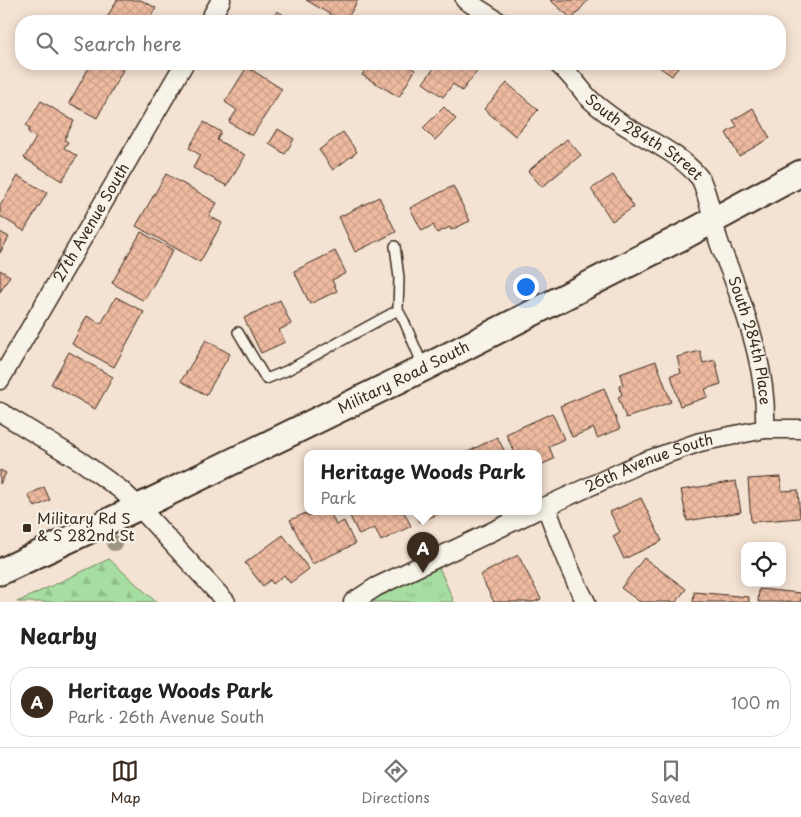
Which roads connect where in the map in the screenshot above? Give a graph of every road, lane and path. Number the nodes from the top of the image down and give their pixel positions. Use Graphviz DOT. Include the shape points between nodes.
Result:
graph roads {
  1 [pos="221,0"];
  2 [pos="466,0"];
  3 [pos="212,15"];
  4 [pos="489,15"];
  5 [pos="181,70"];
  6 [pos="563,70"];
  7 [pos="801,173"];
  8 [pos="713,220"];
  9 [pos="395,246"];
  10 [pos="398,310"];
  11 [pos="238,332"];
  12 [pos="424,368"];
  13 [pos="0,380"];
  14 [pos="0,412"];
  15 [pos="765,429"];
  16 [pos="801,429"];
  17 [pos="139,507"];
  18 [pos="542,508"];
  19 [pos="526,515"];
  20 [pos="542,515"];
  21 [pos="0,572"];
  22 [pos="226,602"];
  23 [pos="354,602"];
  24 [pos="586,602"];
  1 -- 3 [label="street"];
  2 -- 4 [label="street"];
  5 -- 13 [label="street, 27th Avenue South"];
  6 -- 8 [label="street, South 284th Street" via="604,111 688,165 701,180"];
  7 -- 8 [label="main road, Military Road South"];
  8 -- 12 [label="main road, Military Road South"];
  8 -- 15 [label="street, South 284th Place" via="760,362 766,405"];
  9 -- 10 [label="lane" via="400,278"];
  10 -- 11 [label="lane" via="266,380"];
  10 -- 12 [label="lane"];
  12 -- 17 [label="main road, Military Road South"];
  14 -- 17 [label="street" via="82,462"];
  15 -- 16 [label="street"];
  15 -- 18 [label="street, 26th Avenue South" via="700,442 643,462"];
  17 -- 21 [label="main road, Military Road South"];
  17 -- 22 [label="street"];
  19 -- 23 [label="street, 26th Avenue South" via="376,587"];
  20 -- 24 [label="street"];
}
